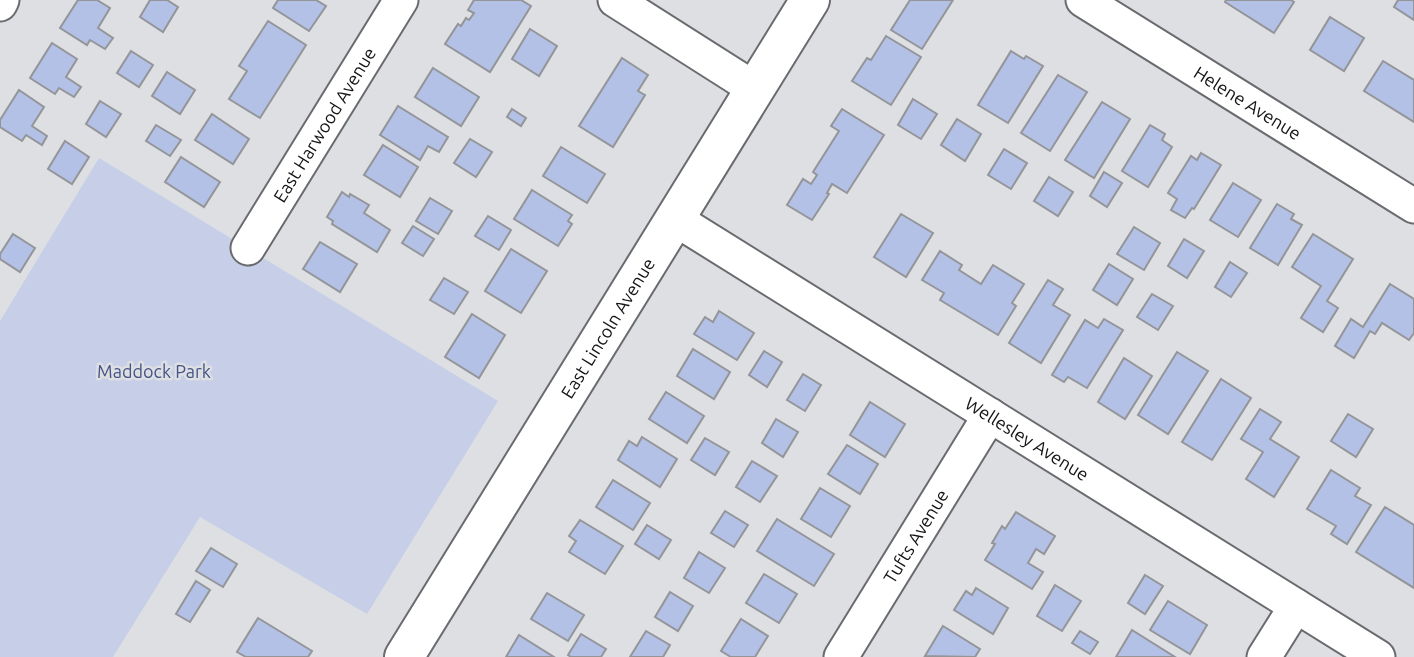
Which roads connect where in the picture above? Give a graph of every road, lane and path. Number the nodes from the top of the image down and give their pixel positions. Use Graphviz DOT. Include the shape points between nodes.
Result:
graph roads {
  1 [pos="401,0"];
  2 [pos="615,0"];
  3 [pos="810,0"];
  4 [pos="1083,0"];
  5 [pos="755,89"];
  6 [pos="1414,206"];
  7 [pos="675,219"];
  8 [pos="248,248"];
  9 [pos="990,415"];
  10 [pos="1296,606"];
  11 [pos="404,657"];
  12 [pos="841,657"];
  13 [pos="1264,657"];
  14 [pos="1378,657"];
  1 -- 8 [label="street, East Harwood Avenue"];
  2 -- 5 [label="street"];
  3 -- 5 [label="street, East Lincoln Avenue"];
  4 -- 6 [label="street, Helene Avenue"];
  5 -- 7 [label="street, East Lincoln Avenue"];
  7 -- 9 [label="street, Wellesley Avenue"];
  7 -- 11 [label="street, East Lincoln Avenue"];
  9 -- 10 [label="street, Wellesley Avenue"];
  9 -- 12 [label="street, Tufts Avenue"];
  10 -- 13 [label="street"];
  10 -- 14 [label="street, Wellesley Avenue"];
}
